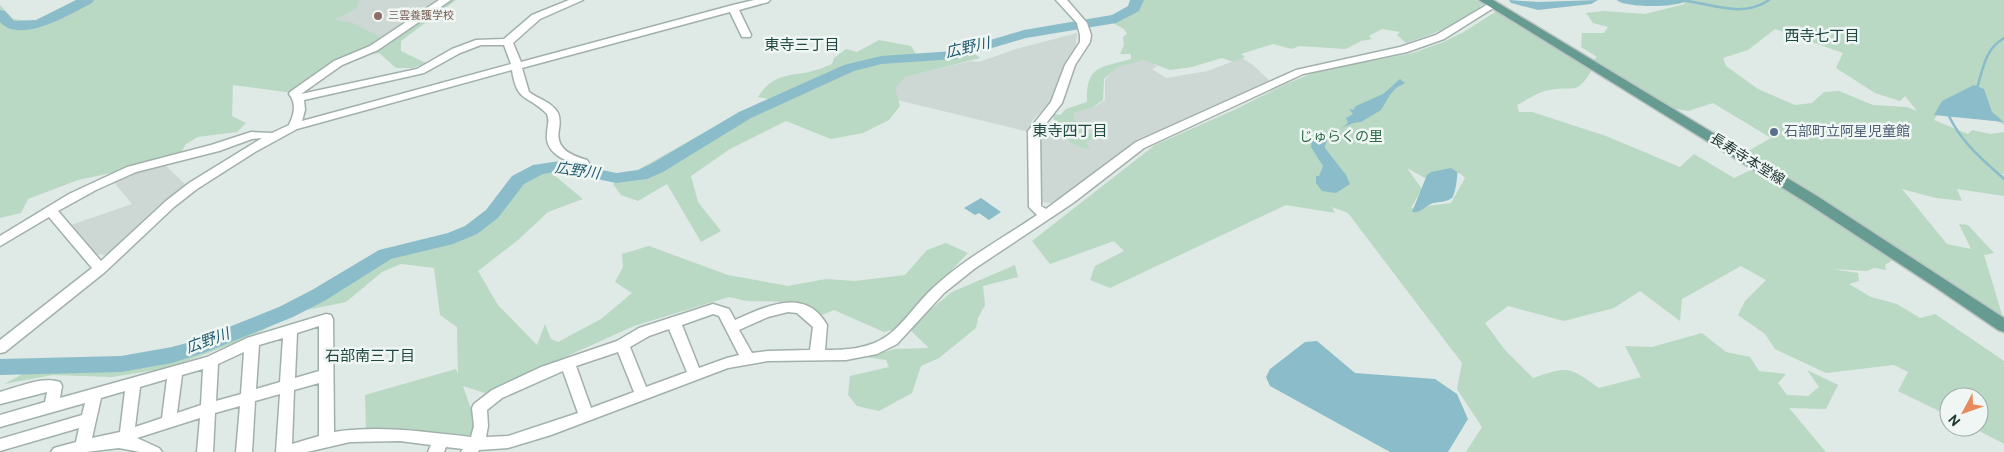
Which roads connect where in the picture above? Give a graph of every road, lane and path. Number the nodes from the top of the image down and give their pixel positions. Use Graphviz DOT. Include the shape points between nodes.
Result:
graph roads {
  1 [pos="446,0"];
  2 [pos="578,0"];
  3 [pos="765,0"];
  4 [pos="1061,0"];
  5 [pos="1489,2"];
  6 [pos="733,8"];
  7 [pos="746,35"];
  8 [pos="507,42"];
  9 [pos="517,65"];
  10 [pos="299,98"];
  11 [pos="293,128"];
  12 [pos="273,137"];
  13 [pos="579,166"];
  14 [pos="50,210"];
  15 [pos="1046,216"];
  16 [pos="0,242"];
  17 [pos="100,269"];
  18 [pos="674,323"];
  19 [pos="2004,326"];
  20 [pos="732,327"];
  21 [pos="290,329"];
  22 [pos="252,342"];
  23 [pos="622,346"];
  24 [pos="0,348"];
  25 [pos="817,355"];
  26 [pos="748,359"];
  27 [pos="211,361"];
  28 [pos="568,364"];
  29 [pos="175,371"];
  30 [pos="695,374"];
  31 [pos="326,375"];
  32 [pos="133,384"];
  33 [pos="288,386"];
  34 [pos="642,394"];
  35 [pos="94,395"];
  36 [pos="248,397"];
  37 [pos="0,398"];
  38 [pos="51,407"];
  39 [pos="208,409"];
  40 [pos="586,416"];
  41 [pos="89,419"];
  42 [pos="0,421"];
  43 [pos="168,421"];
  44 [pos="127,435"];
  45 [pos="327,440"];
  46 [pos="110,441"];
  47 [pos="0,445"];
  48 [pos="438,446"];
  49 [pos="82,447"];
  50 [pos="472,448"];
  51 [pos="146,450"];
  52 [pos="292,451"];
  53 [pos="59,452"];
  54 [pos="205,452"];
  55 [pos="244,452"];
  1 -- 10 [label="street" via="374,48 338,64 294,94"];
  2 -- 8 [label="street" via="536,17"];
  3 -- 6 [label="street"];
  4 -- 15 [label="street" via="1078,16 1085,42 1071,63 1060,97 1038,122 1034,132 1035,207"];
  5 -- 15 [label="street" via="1440,37 1403,50 1300,72 1153,138"];
  5 -- 19 [label="main road, 長寿寺本堂線" via="1873,238"];
  6 -- 7 [label="street"];
  6 -- 9 [label="street"];
  8 -- 9 [label="street" via="513,48"];
  8 -- 10 [label="street" via="480,42 420,71"];
  9 -- 11 [label="street"];
  9 -- 13 [label="street" via="522,90 551,112 554,118 552,138 555,148 561,155 583,163"];
  10 -- 11 [label="street" via="298,118"];
  11 -- 12 [label="street"];
  12 -- 14 [label="street" via="253,134 218,148 152,164 117,177"];
  12 -- 17 [label="street" via="193,186"];
  14 -- 16 [label="street"];
  14 -- 17 [label="street"];
  15 -- 25 [label="street" via="938,290 892,340 860,354"];
  17 -- 24 [label="street"];
  18 -- 20 [label="street" via="712,309 724,313"];
  18 -- 23 [label="street" via="644,332"];
  18 -- 30 [label="street"];
  20 -- 25 [label="street" via="780,308 796,306 820,325"];
  20 -- 26 [label="street"];
  21 -- 22 [label="street"];
  21 -- 31 [label="street" via="326,319"];
  21 -- 33 [label="street"];
  22 -- 27 [label="street"];
  22 -- 36 [label="street"];
  23 -- 28 [label="street"];
  23 -- 34 [label="street"];
  25 -- 26 [label="street"];
  26 -- 30 [label="street" via="727,362"];
  27 -- 29 [label="street"];
  27 -- 39 [label="street"];
  28 -- 40 [label="street"];
  28 -- 50 [label="street" via="497,394 479,408 482,426"];
  29 -- 32 [label="street"];
  29 -- 43 [label="street"];
  30 -- 34 [label="street"];
  31 -- 33 [label="street"];
  31 -- 45 [label="street"];
  32 -- 35 [label="street"];
  32 -- 44 [label="street"];
  33 -- 36 [label="street"];
  33 -- 52 [label="street"];
  34 -- 40 [label="street"];
  35 -- 38 [label="street"];
  35 -- 41 [label="street"];
  36 -- 39 [label="street"];
  36 -- 55 [label="street"];
  37 -- 38 [label="street" via="55,386"];
  38 -- 42 [label="street"];
  39 -- 43 [label="street"];
  39 -- 54 [label="street"];
  40 -- 50 [label="street" via="529,437"];
  41 -- 47 [label="street"];
  41 -- 49 [label="street"];
  43 -- 44 [label="street"];
  44 -- 46 [label="street"];
  45 -- 48 [label="street" via="400,435"];
  45 -- 52 [label="street"];
  46 -- 49 [label="street"];
  46 -- 51 [label="street" via="129,441"];
  48 -- 50 [label="street"];
  49 -- 53 [label="street"];
}
